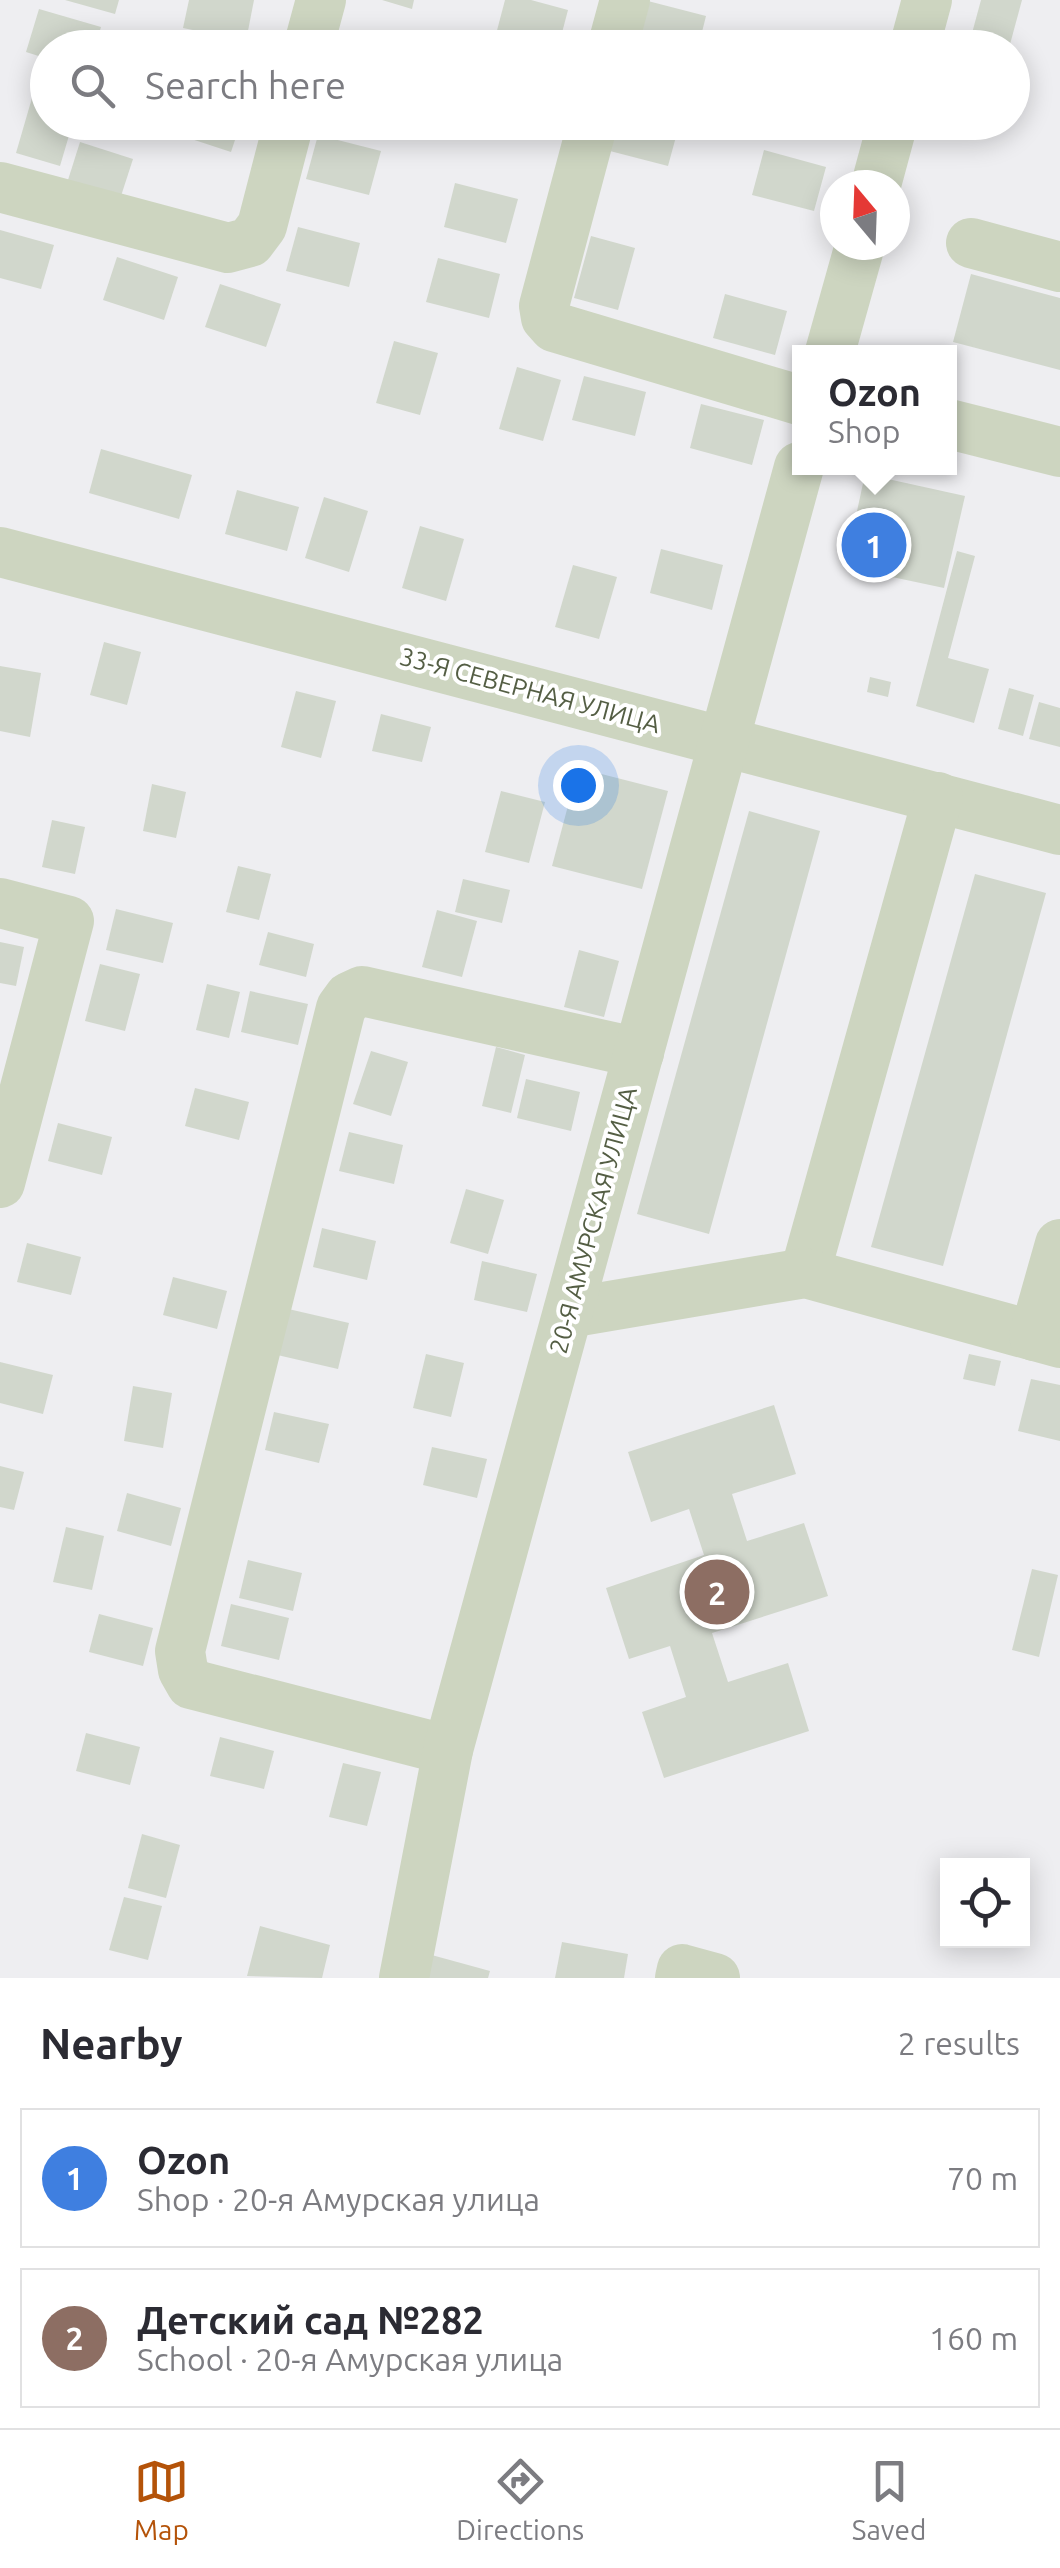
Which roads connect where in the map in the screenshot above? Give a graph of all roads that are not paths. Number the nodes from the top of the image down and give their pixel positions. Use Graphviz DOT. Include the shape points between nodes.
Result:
graph roads {
  1 [pos="321,0"];
  2 [pos="625,0"];
  3 [pos="927,0"];
  4 [pos="313,30"];
  5 [pos="617,30"];
  6 [pos="919,30"];
  7 [pos="284,140"];
  8 [pos="587,140"];
  9 [pos="888,140"];
  10 [pos="880,170"];
  11 [pos="0,187"];
  12 [pos="971,243"];
  13 [pos="856,260"];
  14 [pos="1060,267"];
  15 [pos="832,345"];
  16 [pos="792,398"];
  17 [pos="957,426"];
  18 [pos="1060,452"];
  19 [pos="797,475"];
  20 [pos="0,552"];
  21 [pos="724,740"];
  22 [pos="938,798"];
  23 [pos="1060,830"];
  24 [pos="0,903"];
  25 [pos="639,1053"];
  26 [pos="0,1183"];
  27 [pos="1060,1244"];
  28 [pos="806,1273"];
  29 [pos="568,1313"];
  30 [pos="1047,1340"];
  31 [pos="448,1750"];
  32 [pos="404,1978"];
  33 [pos="680,1978"];
  34 [pos="715,1978"];
  1 -- 4 [label="street"];
  2 -- 5 [label="street"];
  3 -- 6 [label="street"];
  7 -- 11 [label="street" via="262,226 250,242 228,248"];
  8 -- 16 [label="street" via="546,318 554,327"];
  9 -- 10 [label="street"];
  12 -- 14 [label="street"];
  13 -- 15 [label="street"];
  17 -- 18 [label="street"];
  19 -- 21 [label="street, 20-Я АМУРСКАЯ УЛИЦА"];
  20 -- 21 [label="street, 33-Я СЕВЕРНАЯ УЛИЦА"];
  21 -- 22 [label="street, 33-Я СЕВЕРНАЯ УЛИЦА"];
  21 -- 25 [label="street, 20-Я АМУРСКАЯ УЛИЦА"];
  22 -- 23 [label="street, 33-Я СЕВЕРНАЯ УЛИЦА"];
  22 -- 28 [label="street"];
  24 -- 26 [label="street" via="69,920"];
  25 -- 29 [label="street, 20-Я АМУРСКАЯ УЛИЦА"];
  25 -- 31 [label="street" via="362,991 341,1008 180,1651 191,1684"];
  27 -- 30 [label="street"];
  28 -- 29 [label="street"];
  28 -- 30 [label="street"];
  29 -- 31 [label="street, 20-Я АМУРСКАЯ УЛИЦА"];
  31 -- 32 [label="street, 20-Я АМУРСКАЯ УЛИЦА"];
  33 -- 34 [label="street" via="682,1969"];
}
